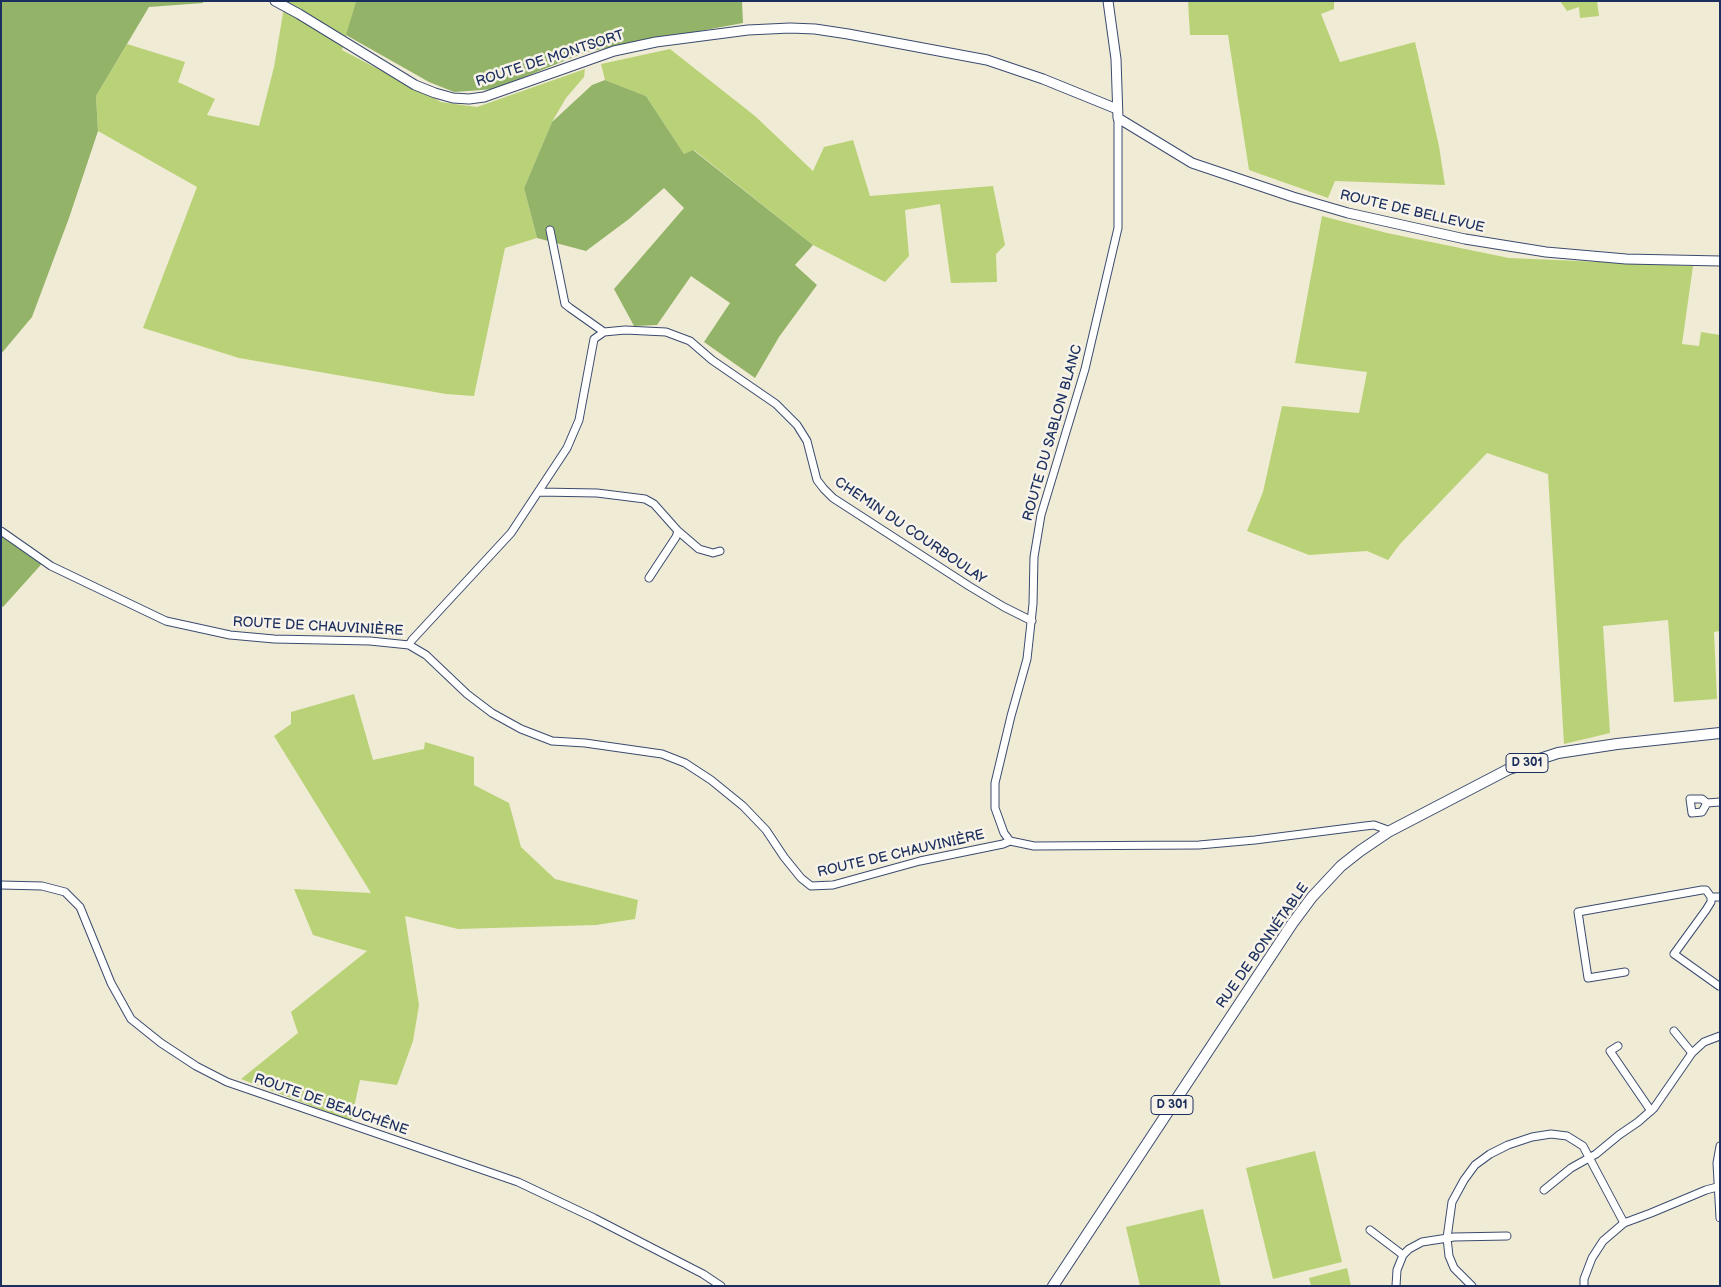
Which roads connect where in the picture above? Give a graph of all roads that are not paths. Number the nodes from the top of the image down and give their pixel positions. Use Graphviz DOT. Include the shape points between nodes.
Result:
graph roads {
  1 [pos="275,1"];
  2 [pos="1108,1"];
  3 [pos="1117,113"];
  4 [pos="550,230"];
  5 [pos="1720,261"];
  6 [pos="604,332"];
  7 [pos="539,492"];
  8 [pos="1,531"];
  9 [pos="678,531"];
  10 [pos="720,551"];
  11 [pos="649,578"];
  12 [pos="1032,622"];
  13 [pos="409,645"];
  14 [pos="1720,732"];
  15 [pos="1720,802"];
  16 [pos="1707,804"];
  17 [pos="1388,832"];
  18 [pos="1010,841"];
  19 [pos="1,885"];
  20 [pos="1711,897"];
  21 [pos="1720,897"];
  22 [pos="1625,972"];
  23 [pos="1719,986"];
  24 [pos="1674,1031"];
  25 [pos="1720,1036"];
  26 [pos="1618,1046"];
  27 [pos="1692,1053"];
  28 [pos="1651,1111"];
  29 [pos="1720,1146"];
  30 [pos="1590,1157"];
  31 [pos="1717,1187"];
  32 [pos="1544,1190"];
  33 [pos="1720,1218"];
  34 [pos="1624,1223"];
  35 [pos="1370,1230"];
  36 [pos="1506,1236"];
  37 [pos="1447,1238"];
  38 [pos="1403,1255"];
  39 [pos="721,1286"];
  40 [pos="1053,1286"];
  41 [pos="1396,1286"];
  42 [pos="1472,1286"];
  43 [pos="1584,1286"];
  1 -- 3 [label="street, ROUTE DE MONTSORT" via="416,85 453,98 469,100 484,97 614,51 656,42 790,28 848,34 987,60 1043,79"];
  2 -- 3 [label="street" via="1116,59"];
  3 -- 5 [label="street, ROUTE DE BELLEVUE" via="1192,163 1293,197 1382,221 1546,252 1626,259"];
  3 -- 12 [label="street, ROUTE DU SABLON BLANC" via="1118,228 1085,370 1041,515 1034,557"];
  4 -- 6 [label="street" via="566,304"];
  6 -- 7 [label="street" via="594,339 579,420 567,448"];
  6 -- 12 [label="street, CHEMIN DU COURBOULAY" via="666,332 690,341 776,404 797,425 806,441 818,480 833,498 969,586"];
  7 -- 9 [label="street" via="597,492 645,499 654,504"];
  7 -- 13 [label="street" via="511,532"];
  8 -- 13 [label="street, ROUTE DE CHAUVINIÈRE" via="51,566 166,620 230,635"];
  9 -- 10 [label="street" via="699,549 713,553"];
  9 -- 11 [label="street"];
  12 -- 18 [label="street, ROUTE DU SABLON BLANC" via="1027,659 996,783 995,808"];
  13 -- 18 [label="street, ROUTE DE CHAUVINIÈRE" via="426,655 492,713 521,730 552,740 662,754 685,763 743,806 811,886 833,885"];
  14 -- 17 [label="main road, RUE DE BONNÉTABLE / D 301" via="1558,753 1509,769"];
  15 -- 16 [label="street"];
  17 -- 18 [label="street, ROUTE DE CHAUVINIÈRE" via="1380,827 1365,826 1200,845 1044,846"];
  17 -- 40 [label="main road, RUE DE BONNÉTABLE / D 301" via="1341,866 1312,897"];
  19 -- 39 [label="street, ROUTE DE BEAUCHÊNE" via="42,886 65,892 80,907 110,983 131,1019 196,1066 227,1082 518,1182 594,1218"];
  20 -- 21 [label="street"];
  20 -- 22 [label="street" via="1702,890 1578,912 1588,978"];
  20 -- 23 [label="street" via="1706,910 1674,954"];
  24 -- 27 [label="street"];
  25 -- 27 [label="street" via="1704,1042"];
  26 -- 28 [label="street" via="1610,1051"];
  27 -- 28 [label="street"];
  28 -- 30 [label="street"];
  29 -- 31 [label="street" via="1716,1163"];
  30 -- 32 [label="street"];
  30 -- 34 [label="street"];
  30 -- 37 [label="street" via="1583,1146 1567,1136 1551,1134 1532,1137 1490,1154 1475,1166 1452,1202"];
  31 -- 33 [label="street"];
  31 -- 34 [label="street"];
  34 -- 43 [label="street" via="1603,1241 1592,1258"];
  35 -- 38 [label="street"];
  36 -- 37 [label="street"];
  37 -- 38 [label="street" via="1422,1242"];
  37 -- 42 [label="street" via="1454,1268"];
  38 -- 41 [label="street" via="1397,1270"];
}
